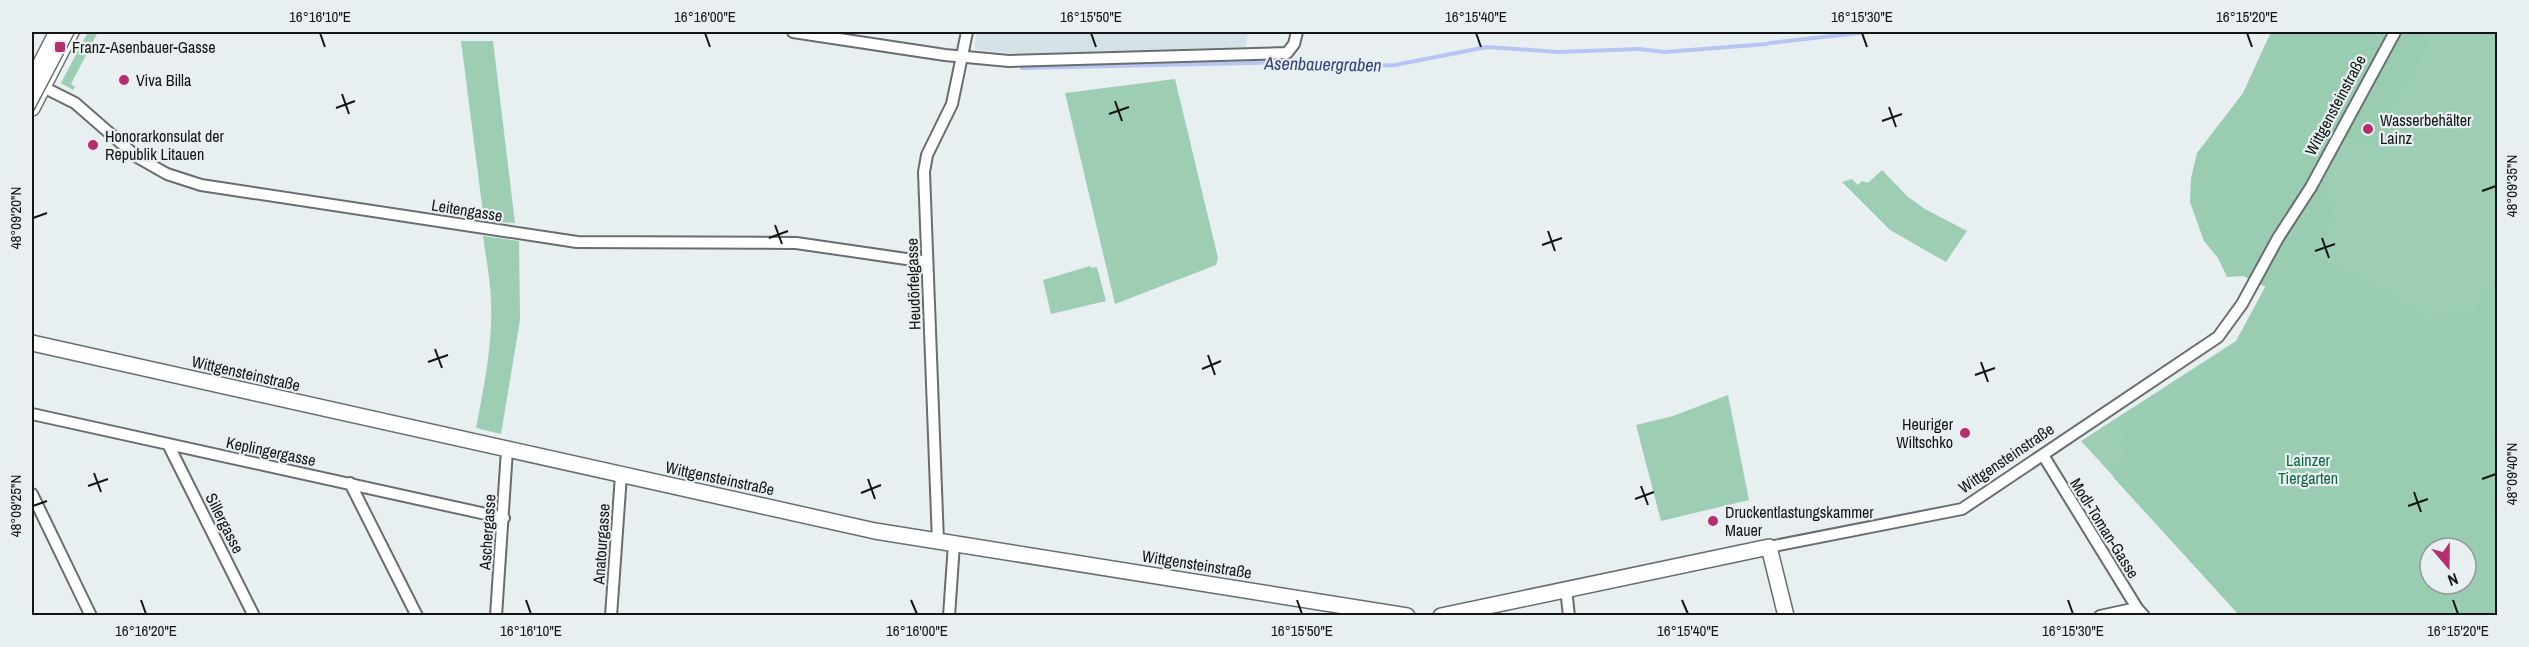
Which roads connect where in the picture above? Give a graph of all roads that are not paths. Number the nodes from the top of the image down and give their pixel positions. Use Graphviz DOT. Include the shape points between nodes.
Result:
graph roads {
  1 [pos="57,32"];
  2 [pos="71,32"];
  3 [pos="793,32"];
  4 [pos="967,32"];
  5 [pos="1297,32"];
  6 [pos="2395,32"];
  7 [pos="963,57"];
  8 [pos="36,95"];
  9 [pos="927,262"];
  10 [pos="32,343"];
  11 [pos="32,414"];
  12 [pos="168,444"];
  13 [pos="507,450"];
  14 [pos="2043,455"];
  15 [pos="621,475"];
  16 [pos="350,483"];
  17 [pos="32,494"];
  18 [pos="504,518"];
  19 [pos="938,542"];
  20 [pos="954,544"];
  21 [pos="1769,547"];
  22 [pos="1566,589"];
  23 [pos="1340,610"];
  24 [pos="2140,611"];
  25 [pos="92,615"];
  26 [pos="254,615"];
  27 [pos="417,615"];
  28 [pos="496,615"];
  29 [pos="612,615"];
  30 [pos="949,615"];
  31 [pos="1407,615"];
  32 [pos="1441,615"];
  33 [pos="1569,615"];
  34 [pos="1786,615"];
  35 [pos="2100,615"];
  1 -- 8 [label="street" via="36,73"];
  2 -- 8 [label="street"];
  3 -- 7 [label="street"];
  4 -- 7 [label="street, Heudörfelgasse"];
  5 -- 7 [label="street" via="1287,53 1009,61"];
  6 -- 14 [label="street, Wittgensteinstraße" via="2311,187 2228,325 2204,347"];
  7 -- 9 [label="street, Heudörfelgasse" via="949,111 925,164"];
  8 -- 9 [label="street, Leitengasse" via="75,103 137,157 166,174 201,185 577,242 796,243"];
  9 -- 19 [label="street, Heudörfelgasse"];
  10 -- 13 [label="street, Wittgensteinstraße"];
  11 -- 12 [label="street, Keplingergasse"];
  12 -- 16 [label="street, Keplingergasse"];
  12 -- 26 [label="street, Sillergasse"];
  13 -- 15 [label="street, Wittgensteinstraße"];
  13 -- 18 [label="street, Aschergasse"];
  14 -- 21 [label="street, Wittgensteinstraße" via="1962,509"];
  14 -- 24 [label="street, Modl-Toman-Gasse"];
  15 -- 19 [label="street, Wittgensteinstraße"];
  15 -- 29 [label="street, Anatourgasse"];
  16 -- 18 [label="street, Keplingergasse"];
  16 -- 27 [label="street"];
  17 -- 25 [label="street"];
  18 -- 28 [label="street, Aschergasse"];
  19 -- 20 [label="street, Wittgensteinstraße"];
  20 -- 23 [label="street, Wittgensteinstraße"];
  20 -- 30 [label="street"];
  21 -- 22 [label="street, Wittgensteinstraße"];
  21 -- 34 [label="street"];
  22 -- 32 [label="street, Wittgensteinstraße"];
  22 -- 33 [label="street"];
  23 -- 31 [label="street, Wittgensteinstraße"];
  24 -- 35 [label="street"];
}
